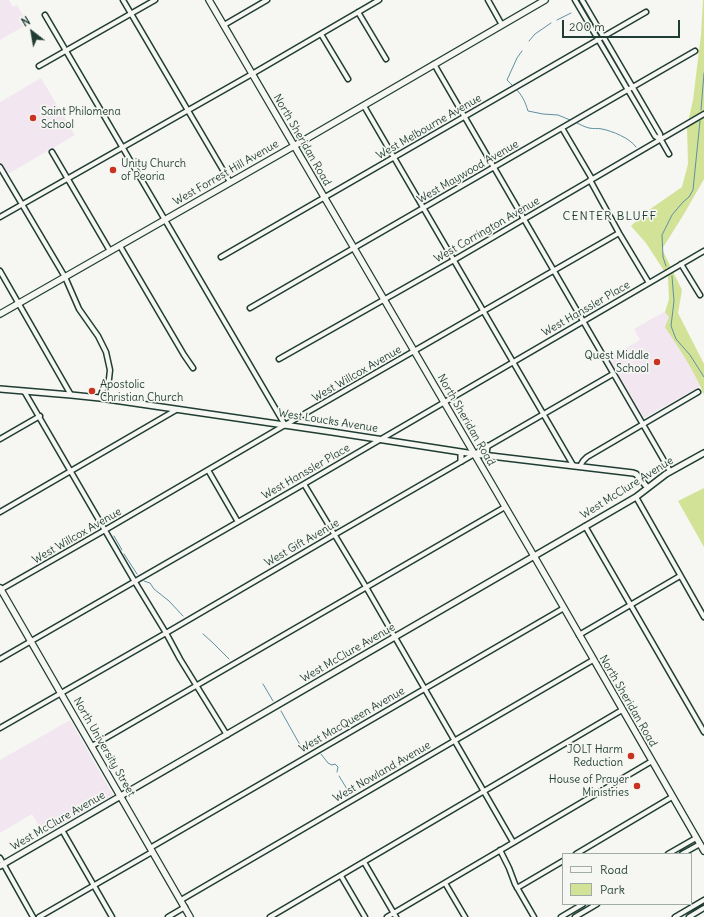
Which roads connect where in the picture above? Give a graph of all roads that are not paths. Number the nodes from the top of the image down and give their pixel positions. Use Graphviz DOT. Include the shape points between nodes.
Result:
graph roads {
  1 [pos="123,0"];
  2 [pos="155,0"];
  3 [pos="209,0"];
  4 [pos="267,0"];
  5 [pos="378,0"];
  6 [pos="488,0"];
  7 [pos="545,0"];
  8 [pos="575,0"];
  9 [pos="582,0"];
  10 [pos="358,12"];
  11 [pos="646,12"];
  12 [pos="131,14"];
  13 [pos="45,15"];
  14 [pos="224,25"];
  15 [pos="502,25"];
  16 [pos="321,34"];
  17 [pos="603,36"];
  18 [pos="599,39"];
  19 [pos="66,51"];
  20 [pos="695,51"];
  21 [pos="386,59"];
  22 [pos="434,64"];
  23 [pos="39,66"];
  24 [pos="252,74"];
  25 [pos="348,79"];
  26 [pos="633,87"];
  27 [pos="628,90"];
  28 [pos="364,106"];
  29 [pos="187,110"];
  30 [pos="704,114"];
  31 [pos="465,117"];
  32 [pos="562,128"];
  33 [pos="661,140"];
  34 [pos="294,146"];
  35 [pos="123,148"];
  36 [pos="52,152"];
  37 [pos="669,154"];
  38 [pos="394,158"];
  39 [pos="0,167"];
  40 [pos="494,168"];
  41 [pos="68,178"];
  42 [pos="591,179"];
  43 [pos="230,182"];
  44 [pos="325,198"];
  45 [pos="22,204"];
  46 [pos="424,208"];
  47 [pos="0,217"];
  48 [pos="523,219"];
  49 [pos="165,220"];
  50 [pos="619,233"];
  51 [pos="120,246"];
  52 [pos="354,249"];
  53 [pos="110,251"];
  54 [pos="704,251"];
  55 [pos="221,257"];
  56 [pos="454,260"];
  57 [pos="681,264"];
  58 [pos="0,271"];
  59 [pos="554,271"];
  60 [pos="65,277"];
  61 [pos="649,283"];
  62 [pos="700,295"];
  63 [pos="384,300"];
  64 [pos="19,304"];
  65 [pos="250,308"];
  66 [pos="484,311"];
  67 [pos="0,314"];
  68 [pos="583,322"];
  69 [pos="414,351"];
  70 [pos="279,359"];
  71 [pos="513,363"];
  72 [pos="193,368"];
  73 [pos="613,374"];
  74 [pos="0,389"];
  75 [pos="24,391"];
  76 [pos="698,392"];
  77 [pos="71,395"];
  78 [pos="100,398"];
  79 [pos="444,403"];
  80 [pos="176,410"];
  81 [pos="544,414"];
  82 [pos="40,416"];
  83 [pos="643,424"];
  84 [pos="285,425"];
  85 [pos="0,439"];
  86 [pos="380,440"];
  87 [pos="487,446"];
  88 [pos="461,452"];
  89 [pos="704,453"];
  90 [pos="474,454"];
  91 [pos="486,455"];
  92 [pos="461,461"];
  93 [pos="573,466"];
  94 [pos="580,466"];
  95 [pos="208,470"];
  96 [pos="71,471"];
  97 [pos="670,471"];
  98 [pos="304,484"];
  99 [pos="647,487"];
  100 [pos="636,497"];
  101 [pos="504,507"];
  102 [pos="0,512"];
  103 [pos="238,522"];
  104 [pos="585,526"];
  105 [pos="105,530"];
  106 [pos="334,534"];
  107 [pos="534,556"];
  108 [pos="680,576"];
  109 [pos="135,582"];
  110 [pos="366,586"];
  111 [pos="0,589"];
  112 [pos="630,605"];
  113 [pos="564,608"];
  114 [pos="704,617"];
  115 [pos="166,633"];
  116 [pos="579,635"];
  117 [pos="395,637"];
  118 [pos="31,642"];
  119 [pos="0,659"];
  120 [pos="593,660"];
  121 [pos="196,685"];
  122 [pos="425,689"];
  123 [pos="60,693"];
  124 [pos="622,710"];
  125 [pos="0,728"];
  126 [pos="704,732"];
  127 [pos="227,735"];
  128 [pos="455,740"];
  129 [pos="92,746"];
  130 [pos="652,761"];
  131 [pos="485,792"];
  132 [pos="121,796"];
  133 [pos="672,797"];
  134 [pos="62,830"];
  135 [pos="696,838"];
  136 [pos="513,842"];
  137 [pos="700,844"];
  138 [pos="151,850"];
  139 [pos="500,850"];
  140 [pos="704,851"];
  141 [pos="578,853"];
  142 [pos="670,853"];
  143 [pos="684,853"];
  144 [pos="0,858"];
  145 [pos="364,862"];
  146 [pos="562,862"];
  147 [pos="2,865"];
  148 [pos="341,876"];
  149 [pos="445,882"];
  150 [pos="93,886"];
  151 [pos="517,888"];
  152 [pos="180,900"];
  153 [pos="704,900"];
  154 [pos="582,905"];
  155 [pos="595,905"];
  156 [pos="185,907"];
  157 [pos="704,908"];
  158 [pos="395,915"];
  159 [pos="33,917"];
  160 [pos="39,917"];
  161 [pos="112,917"];
  162 [pos="168,917"];
  163 [pos="190,917"];
  164 [pos="270,917"];
  165 [pos="365,917"];
  166 [pos="387,917"];
  167 [pos="465,917"];
  168 [pos="534,917"];
  169 [pos="561,917"];
  170 [pos="574,917"];
  171 [pos="675,917"];
  172 [pos="689,917"];
  1 -- 12 [label="street"];
  2 -- 12 [label="street"];
  3 -- 14 [label="main road, North Sheridan Road"];
  4 -- 14 [label="street"];
  5 -- 10 [label="street"];
  6 -- 15 [label="street"];
  7 -- 15 [label="main road, West Forrest Hill Avenue"];
  8 -- 18 [label="street"];
  9 -- 17 [label="street"];
  10 -- 16 [label="street"];
  10 -- 21 [label="street"];
  11 -- 17 [label="street, West Melbourne Avenue"];
  12 -- 19 [label="street"];
  12 -- 29 [label="street"];
  13 -- 19 [label="street"];
  14 -- 24 [label="main road, North Sheridan Road"];
  15 -- 22 [label="main road, West Forrest Hill Avenue"];
  16 -- 24 [label="street"];
  16 -- 25 [label="street"];
  17 -- 18 [label="street, West Melbourne Avenue"];
  17 -- 26 [label="street"];
  18 -- 27 [label="street"];
  18 -- 31 [label="street, West Melbourne Avenue"];
  19 -- 23 [label="street"];
  19 -- 35 [label="street"];
  20 -- 26 [label="street, West Maywood Avenue"];
  22 -- 28 [label="main road, West Forrest Hill Avenue"];
  22 -- 31 [label="street"];
  24 -- 29 [label="street"];
  24 -- 34 [label="main road, North Sheridan Road"];
  26 -- 27 [label="street, West Maywood Avenue"];
  26 -- 33 [label="street"];
  27 -- 32 [label="street, West Maywood Avenue"];
  27 -- 33 [label="street"];
  28 -- 34 [label="main road, West Forrest Hill Avenue"];
  28 -- 38 [label="street"];
  29 -- 35 [label="street"];
  29 -- 43 [label="street"];
  30 -- 33 [label="street, West Corrington Avenue"];
  31 -- 38 [label="street, West Melbourne Avenue"];
  31 -- 40 [label="street"];
  32 -- 40 [label="street, West Maywood Avenue"];
  32 -- 42 [label="street"];
  33 -- 37 [label="street"];
  33 -- 42 [label="street, West Corrington Avenue"];
  34 -- 43 [label="main road, West Forrest Hill Avenue"];
  34 -- 44 [label="main road, North Sheridan Road"];
  35 -- 41 [label="street"];
  35 -- 49 [label="street"];
  36 -- 41 [label="street"];
  38 -- 44 [label="street, West Melbourne Avenue"];
  38 -- 46 [label="street"];
  39 -- 45 [label="street"];
  40 -- 46 [label="street, West Maywood Avenue"];
  40 -- 48 [label="street"];
  41 -- 45 [label="street"];
  41 -- 53 [label="street"];
  42 -- 48 [label="street, West Corrington Avenue"];
  42 -- 50 [label="street"];
  43 -- 49 [label="main road, West Forrest Hill Avenue"];
  44 -- 52 [label="main road, North Sheridan Road"];
  44 -- 55 [label="street, West Melbourne Avenue"];
  45 -- 47 [label="street"];
  45 -- 60 [label="street"];
  46 -- 52 [label="street, West Maywood Avenue"];
  46 -- 56 [label="street"];
  48 -- 56 [label="street, West Corrington Avenue"];
  48 -- 59 [label="street"];
  49 -- 51 [label="main road, West Forrest Hill Avenue"];
  49 -- 84 [label="street"];
  50 -- 59 [label="street, West Willcox Avenue"];
  50 -- 61 [label="street"];
  51 -- 53 [label="main road, West Forrest Hill Avenue"];
  51 -- 72 [label="street"];
  52 -- 63 [label="main road, North Sheridan Road"];
  52 -- 65 [label="street, West Maywood Avenue"];
  53 -- 60 [label="main road, West Forrest Hill Avenue"];
  54 -- 57 [label="street, West Hanssler Place"];
  56 -- 63 [label="street, West Corrington Avenue"];
  56 -- 66 [label="street"];
  57 -- 61 [label="street, West Hanssler Place"];
  57 -- 62 [label="street"];
  58 -- 64 [label="street"];
  59 -- 66 [label="street, West Willcox Avenue"];
  59 -- 68 [label="street"];
  60 -- 64 [label="main road, West Forrest Hill Avenue"];
  60 -- 78 [label="street" via="76,304 98,336 108,359 109,378"];
  61 -- 68 [label="street, West Hanssler Place"];
  63 -- 69 [label="main road, North Sheridan Road"];
  63 -- 70 [label="street, West Corrington Avenue"];
  64 -- 67 [label="main road, West Forrest Hill Avenue"];
  64 -- 77 [label="street"];
  66 -- 69 [label="street, West Willcox Avenue"];
  66 -- 71 [label="street"];
  68 -- 71 [label="street, West Hanssler Place"];
  68 -- 73 [label="street"];
  69 -- 79 [label="main road, North Sheridan Road"];
  69 -- 84 [label="street, West Willcox Avenue"];
  71 -- 79 [label="street, West Hanssler Place"];
  71 -- 81 [label="street"];
  73 -- 81 [label="street, West Gift Avenue"];
  73 -- 83 [label="street"];
  74 -- 75 [label="street, West Loucks Avenue"];
  75 -- 77 [label="street, West Loucks Avenue"];
  75 -- 82 [label="street"];
  76 -- 83 [label="street"];
  77 -- 78 [label="street, West Loucks Avenue"];
  78 -- 80 [label="street, West Loucks Avenue"];
  79 -- 86 [label="street, West Hanssler Place"];
  79 -- 90 [label="main road, North Sheridan Road"];
  80 -- 84 [label="street, West Loucks Avenue"];
  80 -- 96 [label="street"];
  81 -- 87 [label="street, West Gift Avenue"];
  81 -- 93 [label="street"];
  82 -- 85 [label="street"];
  82 -- 96 [label="street"];
  83 -- 94 [label="street" via="587,457"];
  83 -- 97 [label="street"];
  84 -- 86 [label="street, West Loucks Avenue"];
  84 -- 95 [label="street, West Willcox Avenue"];
  86 -- 88 [label="street, West Loucks Avenue"];
  86 -- 98 [label="street, West Hanssler Place"];
  87 -- 90 [label="street, West Gift Avenue"];
  87 -- 91 [label="street"];
  88 -- 90 [label="street, West Loucks Avenue"];
  88 -- 92 [label="street"];
  89 -- 97 [label="street, West McClure Avenue"];
  90 -- 91 [label="street, West Loucks Avenue"];
  90 -- 92 [label="street, West Gift Avenue"];
  90 -- 101 [label="main road, North Sheridan Road"];
  91 -- 93 [label="street, West Loucks Avenue"];
  92 -- 106 [label="street, West Gift Avenue"];
  93 -- 94 [label="street, West Loucks Avenue"];
  94 -- 99 [label="street, West Loucks Avenue" via="636,474"];
  95 -- 103 [label="street"];
  95 -- 105 [label="street, West Willcox Avenue"];
  96 -- 102 [label="street"];
  96 -- 105 [label="street"];
  97 -- 99 [label="street, West McClure Avenue"];
  98 -- 103 [label="street, West Hanssler Place"];
  98 -- 106 [label="street"];
  99 -- 100 [label="street, West McClure Avenue"];
  100 -- 104 [label="street, West McClure Avenue"];
  100 -- 108 [label="street"];
  101 -- 107 [label="main road, North Sheridan Road"];
  101 -- 110 [label="street"];
  103 -- 109 [label="street, West Hanssler Place"];
  104 -- 107 [label="street, West McClure Avenue"];
  104 -- 112 [label="street"];
  105 -- 109 [label="street"];
  105 -- 111 [label="street, West Willcox Avenue"];
  106 -- 110 [label="street"];
  106 -- 115 [label="street, West Gift Avenue"];
  107 -- 113 [label="main road, North Sheridan Road"];
  107 -- 117 [label="street, West McClure Avenue"];
  108 -- 112 [label="street"];
  108 -- 114 [label="street"];
  109 -- 115 [label="street"];
  109 -- 118 [label="street, West Hanssler Place"];
  110 -- 117 [label="street"];
  110 -- 121 [label="street"];
  111 -- 118 [label="main road, North University Street"];
  112 -- 116 [label="street"];
  112 -- 126 [label="street"];
  113 -- 116 [label="main road, North Sheridan Road"];
  113 -- 122 [label="street, West MacQueen Avenue"];
  115 -- 121 [label="street"];
  115 -- 123 [label="street, West Gift Avenue"];
  116 -- 120 [label="main road, North Sheridan Road"];
  117 -- 122 [label="street"];
  117 -- 127 [label="street, West McClure Avenue"];
  118 -- 119 [label="street, West Hanssler Place"];
  118 -- 123 [label="main road, North University Street"];
  120 -- 124 [label="main road, North Sheridan Road"];
  120 -- 128 [label="street, West Nowland Avenue"];
  121 -- 127 [label="street"];
  121 -- 129 [label="street"];
  122 -- 128 [label="street"];
  122 -- 138 [label="street, West MacQueen Avenue"];
  123 -- 125 [label="street, West Gift Avenue"];
  123 -- 129 [label="main road, North University Street"];
  124 -- 130 [label="main road, North Sheridan Road"];
  124 -- 131 [label="street"];
  127 -- 132 [label="street, West McClure Avenue"];
  128 -- 131 [label="street"];
  128 -- 152 [label="street, West Nowland Avenue"];
  129 -- 132 [label="main road, North University Street"];
  130 -- 133 [label="main road, North Sheridan Road"];
  130 -- 136 [label="street"];
  131 -- 136 [label="street"];
  131 -- 145 [label="street"];
  132 -- 134 [label="street, West McClure Avenue"];
  132 -- 138 [label="main road, North University Street"];
  133 -- 135 [label="main road, North Sheridan Road"];
  133 -- 141 [label="street"];
  134 -- 147 [label="street, West McClure Avenue"];
  134 -- 150 [label="street"];
  135 -- 137 [label="main road, North Sheridan Road"];
  135 -- 142 [label="street"];
  136 -- 139 [label="street"];
  137 -- 140 [label="main road, North Sheridan Road"];
  137 -- 143 [label="street"];
  138 -- 150 [label="street, West MacQueen Avenue"];
  138 -- 152 [label="main road, North University Street"];
  139 -- 149 [label="street"];
  139 -- 151 [label="street"];
  144 -- 147 [label="street"];
  145 -- 148 [label="street"];
  145 -- 158 [label="street"];
  146 -- 151 [label="street"];
  147 -- 159 [label="street"];
  148 -- 164 [label="street"];
  148 -- 165 [label="street"];
  149 -- 158 [label="street"];
  149 -- 167 [label="street"];
  150 -- 160 [label="street, West MacQueen Avenue"];
  150 -- 161 [label="street"];
  151 -- 168 [label="street"];
  152 -- 156 [label="main road, North University Street"];
  153 -- 171 [label="street"];
  154 -- 169 [label="street"];
  155 -- 170 [label="street"];
  156 -- 162 [label="street"];
  156 -- 163 [label="main road, North University Street"];
  157 -- 172 [label="street"];
  158 -- 166 [label="street"];
}
